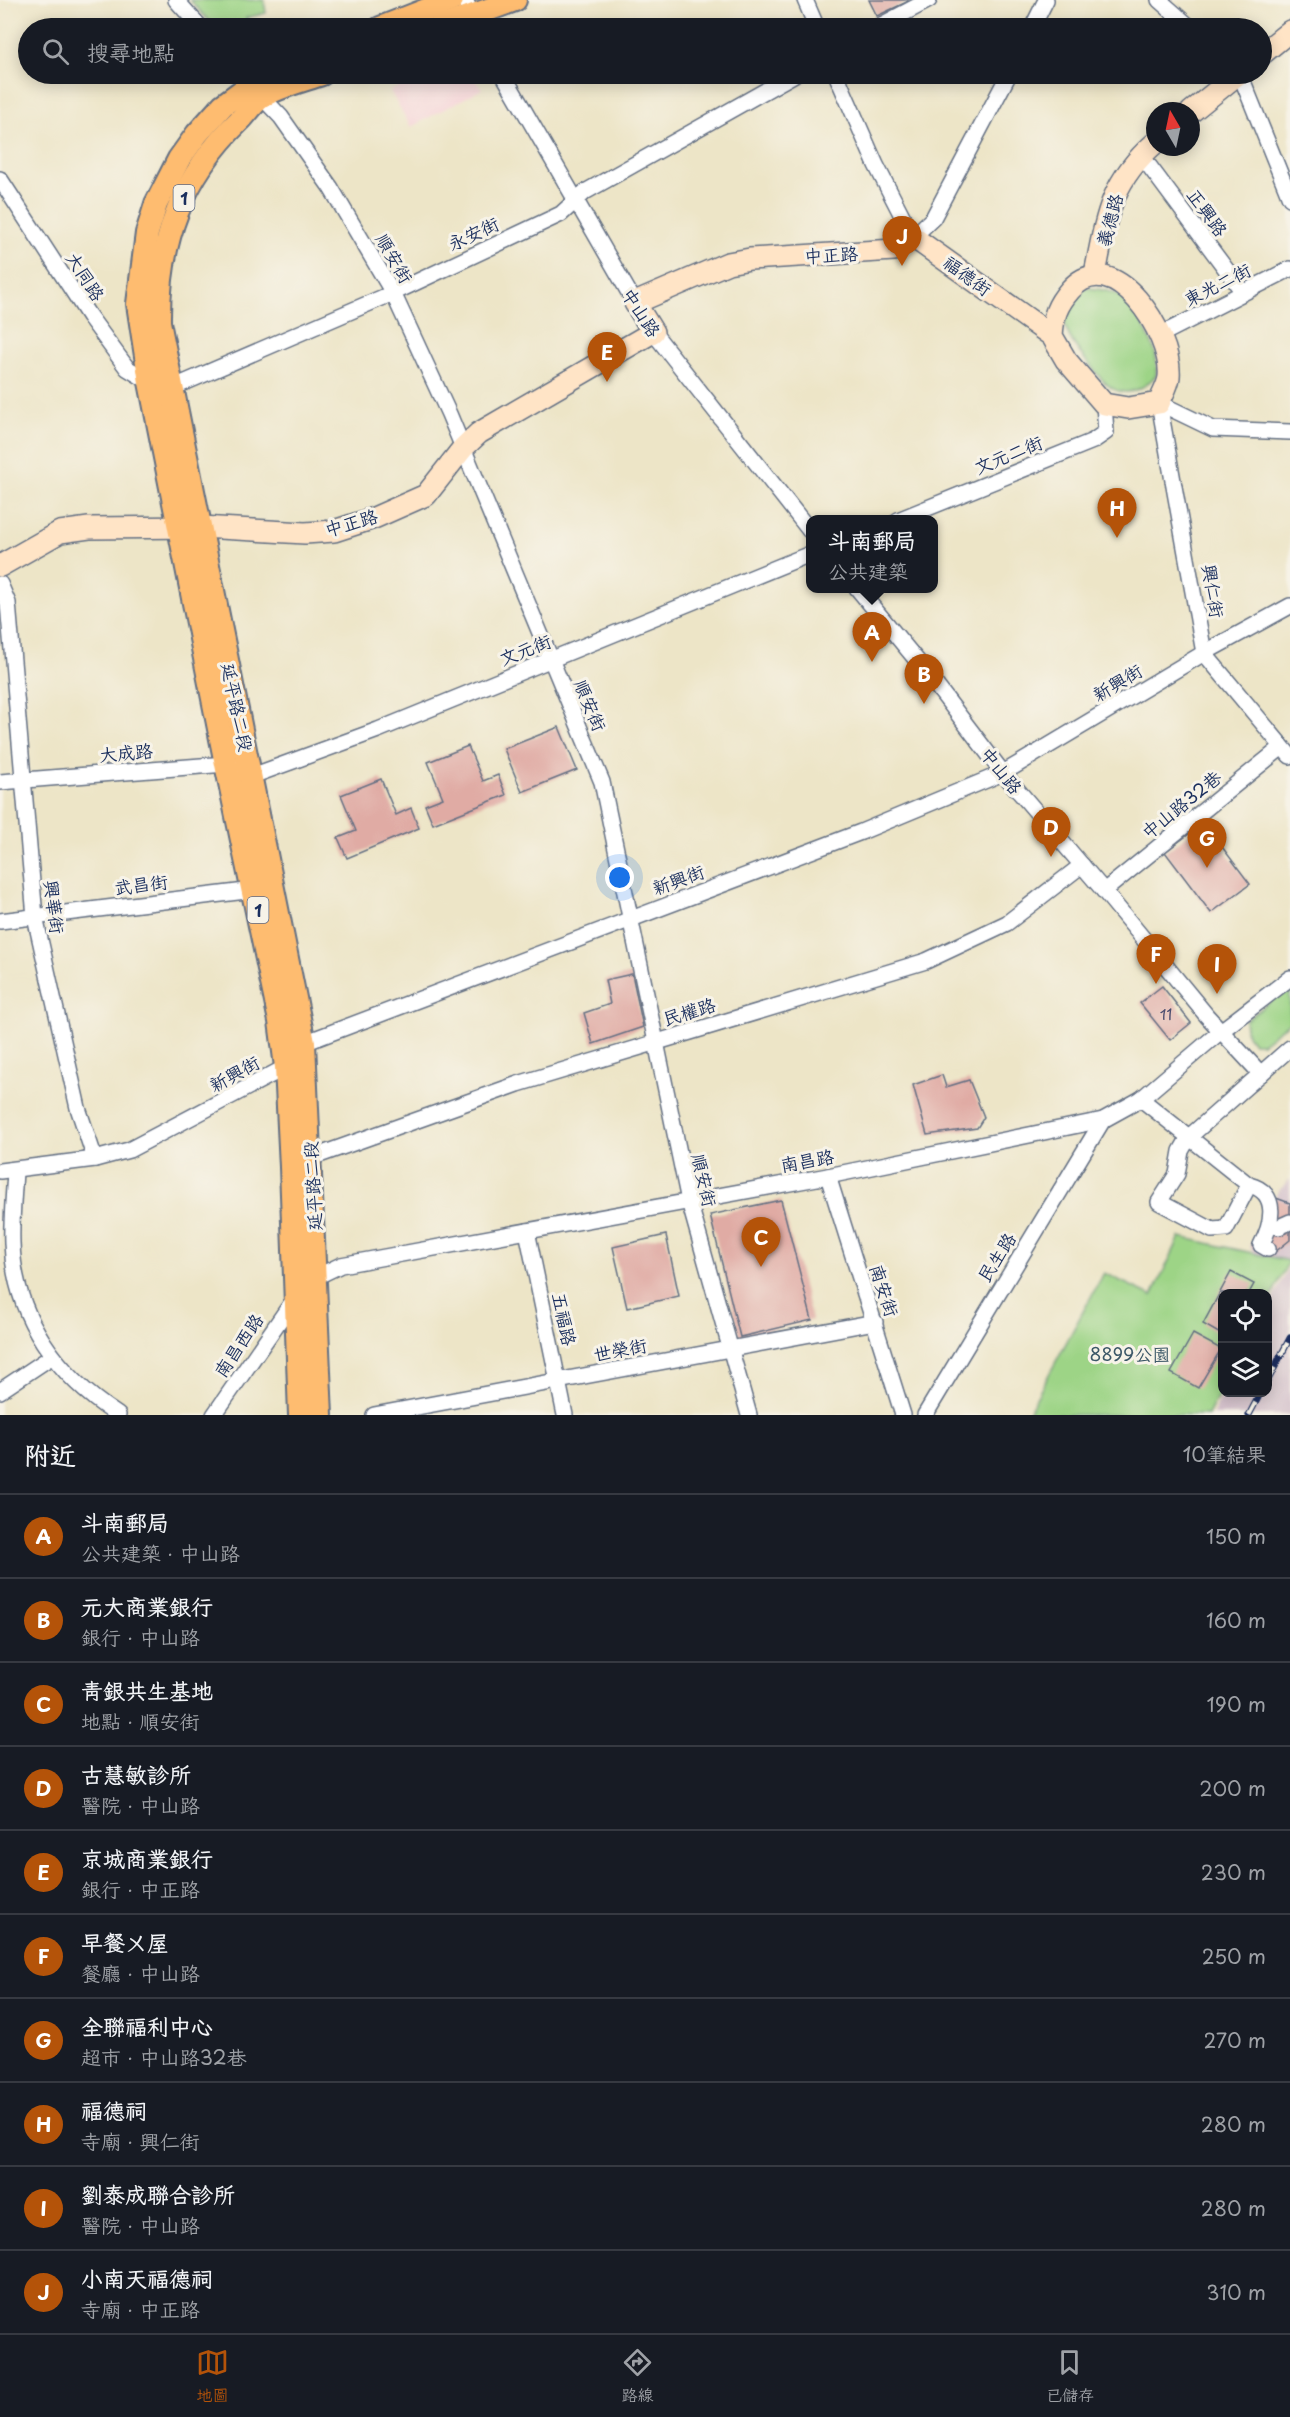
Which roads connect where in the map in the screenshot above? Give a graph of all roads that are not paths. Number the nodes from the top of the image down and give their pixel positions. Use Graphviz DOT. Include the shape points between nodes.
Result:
graph roads {
  1 [pos="177,0"];
  2 [pos="452,0"];
  3 [pos="515,0"];
  4 [pos="805,0"];
  5 [pos="929,0"];
  6 [pos="1046,0"];
  7 [pos="1159,0"];
  8 [pos="472,15"];
  9 [pos="192,18"];
  10 [pos="406,18"];
  11 [pos="813,18"];
  12 [pos="895,18"];
  13 [pos="1037,18"];
  14 [pos="1180,18"];
  15 [pos="1290,31"];
  16 [pos="1272,46"];
  17 [pos="253,84"];
  18 [pos="256,84"];
  19 [pos="509,84"];
  20 [pos="777,84"];
  21 [pos="840,84"];
  22 [pos="1004,84"];
  23 [pos="1226,84"];
  24 [pos="1244,84"];
  25 [pos="1200,105"];
  26 [pos="1146,151"];
  27 [pos="1153,156"];
  28 [pos="1285,172"];
  29 [pos="0,179"];
  30 [pos="1290,198"];
  31 [pos="576,200"];
  32 [pos="914,237"];
  33 [pos="1290,269"];
  34 [pos="1095,274"];
  35 [pos="1243,292"];
  36 [pos="393,293"];
  37 [pos="635,303"];
  38 [pos="652,332"];
  39 [pos="1162,334"];
  40 [pos="1052,336"];
  41 [pos="161,385"];
  42 [pos="1159,403"];
  43 [pos="1104,404"];
  44 [pos="1290,432"];
  45 [pos="463,448"];
  46 [pos="908,515"];
  47 [pos="806,526"];
  48 [pos="190,527"];
  49 [pos="806,557"];
  50 [pos="0,566"];
  51 [pos="0,584"];
  52 [pos="861,593"];
  53 [pos="1290,606"];
  54 [pos="1204,653"];
  55 [pos="551,660"];
  56 [pos="1286,752"];
  57 [pos="226,764"];
  58 [pos="1003,773"];
  59 [pos="252,776"];
  60 [pos="24,780"];
  61 [pos="0,782"];
  62 [pos="1082,865"];
  63 [pos="254,890"];
  64 [pos="1104,891"];
  65 [pos="279,911"];
  66 [pos="34,917"];
  67 [pos="632,917"];
  68 [pos="0,921"];
  69 [pos="1290,978"];
  70 [pos="1221,1031"];
  71 [pos="656,1042"];
  72 [pos="304,1043"];
  73 [pos="1290,1048"];
  74 [pos="286,1067"];
  75 [pos="1261,1074"];
  76 [pos="1141,1099"];
  77 [pos="1103,1120"];
  78 [pos="1189,1137"];
  79 [pos="301,1158"];
  80 [pos="95,1159"];
  81 [pos="7,1170"];
  82 [pos="828,1176"];
  83 [pos="1249,1185"];
  84 [pos="689,1201"];
  85 [pos="527,1231"];
  86 [pos="1268,1249"];
  87 [pos="316,1277"];
  88 [pos="295,1298"];
  89 [pos="875,1322"];
  90 [pos="730,1347"];
  91 [pos="51,1357"];
  92 [pos="558,1381"];
  93 [pos="0,1391"];
  94 [pos="118,1415"];
  95 [pos="214,1415"];
  96 [pos="300,1415"];
  97 [pos="321,1415"];
  98 [pos="374,1415"];
  99 [pos="565,1415"];
  100 [pos="749,1415"];
  101 [pos="903,1415"];
  102 [pos="924,1415"];
  1 -- 9 [label="street"];
  2 -- 10 [label="main road"];
  3 -- 8 [label="main road"];
  4 -- 11 [label="street"];
  5 -- 12 [label="street"];
  6 -- 13 [label="street"];
  7 -- 14 [label="street"];
  15 -- 16 [label="main road"];
  17 -- 41 [label="main road, 延平路二段 / 1" via="226,133 198,168 169,234 159,289"];
  18 -- 36 [label="street, 順安街" via="331,188"];
  19 -- 31 [label="street, 中山路"];
  20 -- 31 [label="street, 永安街"];
  21 -- 32 [label="street, 福德街" via="876,165"];
  22 -- 32 [label="street, 中正路" via="933,219"];
  23 -- 25 [label="main road"];
  24 -- 28 [label="street"];
  26 -- 34 [label="main road, 義德路" via="1124,174 1114,192"];
  27 -- 35 [label="street, 正興路"];
  28 -- 30 [label="street"];
  29 -- 41 [label="street, 大同路" via="112,350 127,368"];
  31 -- 36 [label="street, 永安街" via="561,214"];
  31 -- 37 [label="street, 中山路"];
  32 -- 37 [label="main road, 中正路" via="894,250 728,263"];
  32 -- 40 [label="main road, 福德街"];
  33 -- 35 [label="street, 東光二街"];
  34 -- 39 [label="main road" via="1112,280 1138,300"];
  34 -- 40 [label="main road" via="1085,276 1058,303"];
  35 -- 39 [label="street, 東光二街"];
  36 -- 41 [label="street, 永安街"];
  36 -- 45 [label="street, 順安街"];
  37 -- 38 [label="main road, 中山路"];
  38 -- 45 [label="main road, 中正路" via="479,433"];
  38 -- 47 [label="street, 中山路"];
  39 -- 42 [label="main road" via="1169,379"];
  40 -- 43 [label="main road, 福德街" via="1066,360"];
  41 -- 48 [label="main road, 延平路二段 / 1"];
  42 -- 43 [label="main road" via="1128,408"];
  42 -- 44 [label="street" via="1213,429"];
  42 -- 54 [label="street, 興仁街"];
  43 -- 46 [label="street, 文元二街" via="1106,432 1093,441"];
  45 -- 48 [label="main road, 中正路" via="426,495 334,531"];
  45 -- 55 [label="street, 順安街"];
  48 -- 50 [label="main road, 中正路" via="60,532"];
  48 -- 57 [label="main road, 延平路二段 / 1"];
  48 -- 59 [label="main road, 延平路二段 / 1"];
  49 -- 55 [label="street, 文元街"];
  51 -- 60 [label="street, 興華街" via="8,603"];
  52 -- 58 [label="street, 中山路"];
  53 -- 54 [label="street, 新興街"];
  54 -- 56 [label="street, 興仁街"];
  54 -- 58 [label="street, 新興街"];
  55 -- 59 [label="street, 文元街"];
  55 -- 67 [label="street, 順安街" via="603,782"];
  56 -- 64 [label="street, 中山路32巷"];
  57 -- 59 [label="street, 大成路"];
  57 -- 60 [label="street, 大成路"];
  57 -- 63 [label="main road, 延平路二段 / 1"];
  58 -- 62 [label="street, 中山路"];
  58 -- 67 [label="street, 新興街" via="861,832"];
  59 -- 65 [label="main road, 延平路二段 / 1"];
  60 -- 61 [label="street, 大成路"];
  60 -- 66 [label="street, 興華街"];
  62 -- 64 [label="street, 中山路"];
  62 -- 71 [label="street, 民權路" via="1007,923 926,961"];
  63 -- 65 [label="street"];
  63 -- 66 [label="street, 武昌街"];
  63 -- 74 [label="main road, 延平路二段 / 1"];
  64 -- 70 [label="street, 中山路"];
  65 -- 72 [label="main road, 延平路二段 / 1"];
  66 -- 68 [label="street, 武昌街"];
  66 -- 80 [label="street, 興華街" via="75,1096"];
  67 -- 71 [label="street, 順安街"];
  67 -- 72 [label="street, 新興街"];
  69 -- 70 [label="street, 南昌路"];
  70 -- 75 [label="street, 中山路"];
  70 -- 76 [label="street, 南昌路"];
  71 -- 79 [label="street, 民權路"];
  71 -- 84 [label="street, 順安街"];
  72 -- 74 [label="street, 新興街"];
  72 -- 79 [label="main road, 延平路二段 / 1"];
  73 -- 75 [label="street"];
  74 -- 79 [label="main road, 延平路二段 / 1"];
  74 -- 80 [label="street, 新興街" via="159,1136 129,1150"];
  75 -- 78 [label="street"];
  76 -- 77 [label="street, 南昌路"];
  76 -- 78 [label="street"];
  77 -- 82 [label="street, 南昌路"];
  77 -- 102 [label="street, 民生路"];
  78 -- 83 [label="street"];
  78 -- 83 [label="street" via="1181,1150 1177,1174 1159,1202 1212,1230 1226,1229"];
  79 -- 87 [label="main road, 延平路二段 / 1"];
  79 -- 88 [label="main road, 延平路二段 / 1"];
  80 -- 81 [label="street, 新興街"];
  81 -- 91 [label="street" via="16,1275 31,1320"];
  82 -- 84 [label="street, 南昌路"];
  82 -- 89 [label="street, 南安街"];
  83 -- 86 [label="street" via="1269,1199 1272,1226 1261,1245"];
  84 -- 85 [label="street, 南昌路"];
  84 -- 90 [label="street, 順安街"];
  85 -- 87 [label="street, 南昌路" via="340,1265"];
  85 -- 92 [label="street, 五福路"];
  87 -- 88 [label="street, 南昌路"];
  87 -- 97 [label="main road, 延平路二段 / 1"];
  88 -- 95 [label="street, 南昌西路"];
  88 -- 96 [label="main road, 延平路二段 / 1"];
  89 -- 90 [label="street, 世榮街"];
  89 -- 101 [label="street, 南安街"];
  90 -- 92 [label="street, 世榮街"];
  90 -- 100 [label="street, 順安街"];
  91 -- 93 [label="street"];
  91 -- 94 [label="street" via="76,1384"];
  92 -- 98 [label="street, 世榮街"];
  92 -- 99 [label="street, 五福路"];
}
